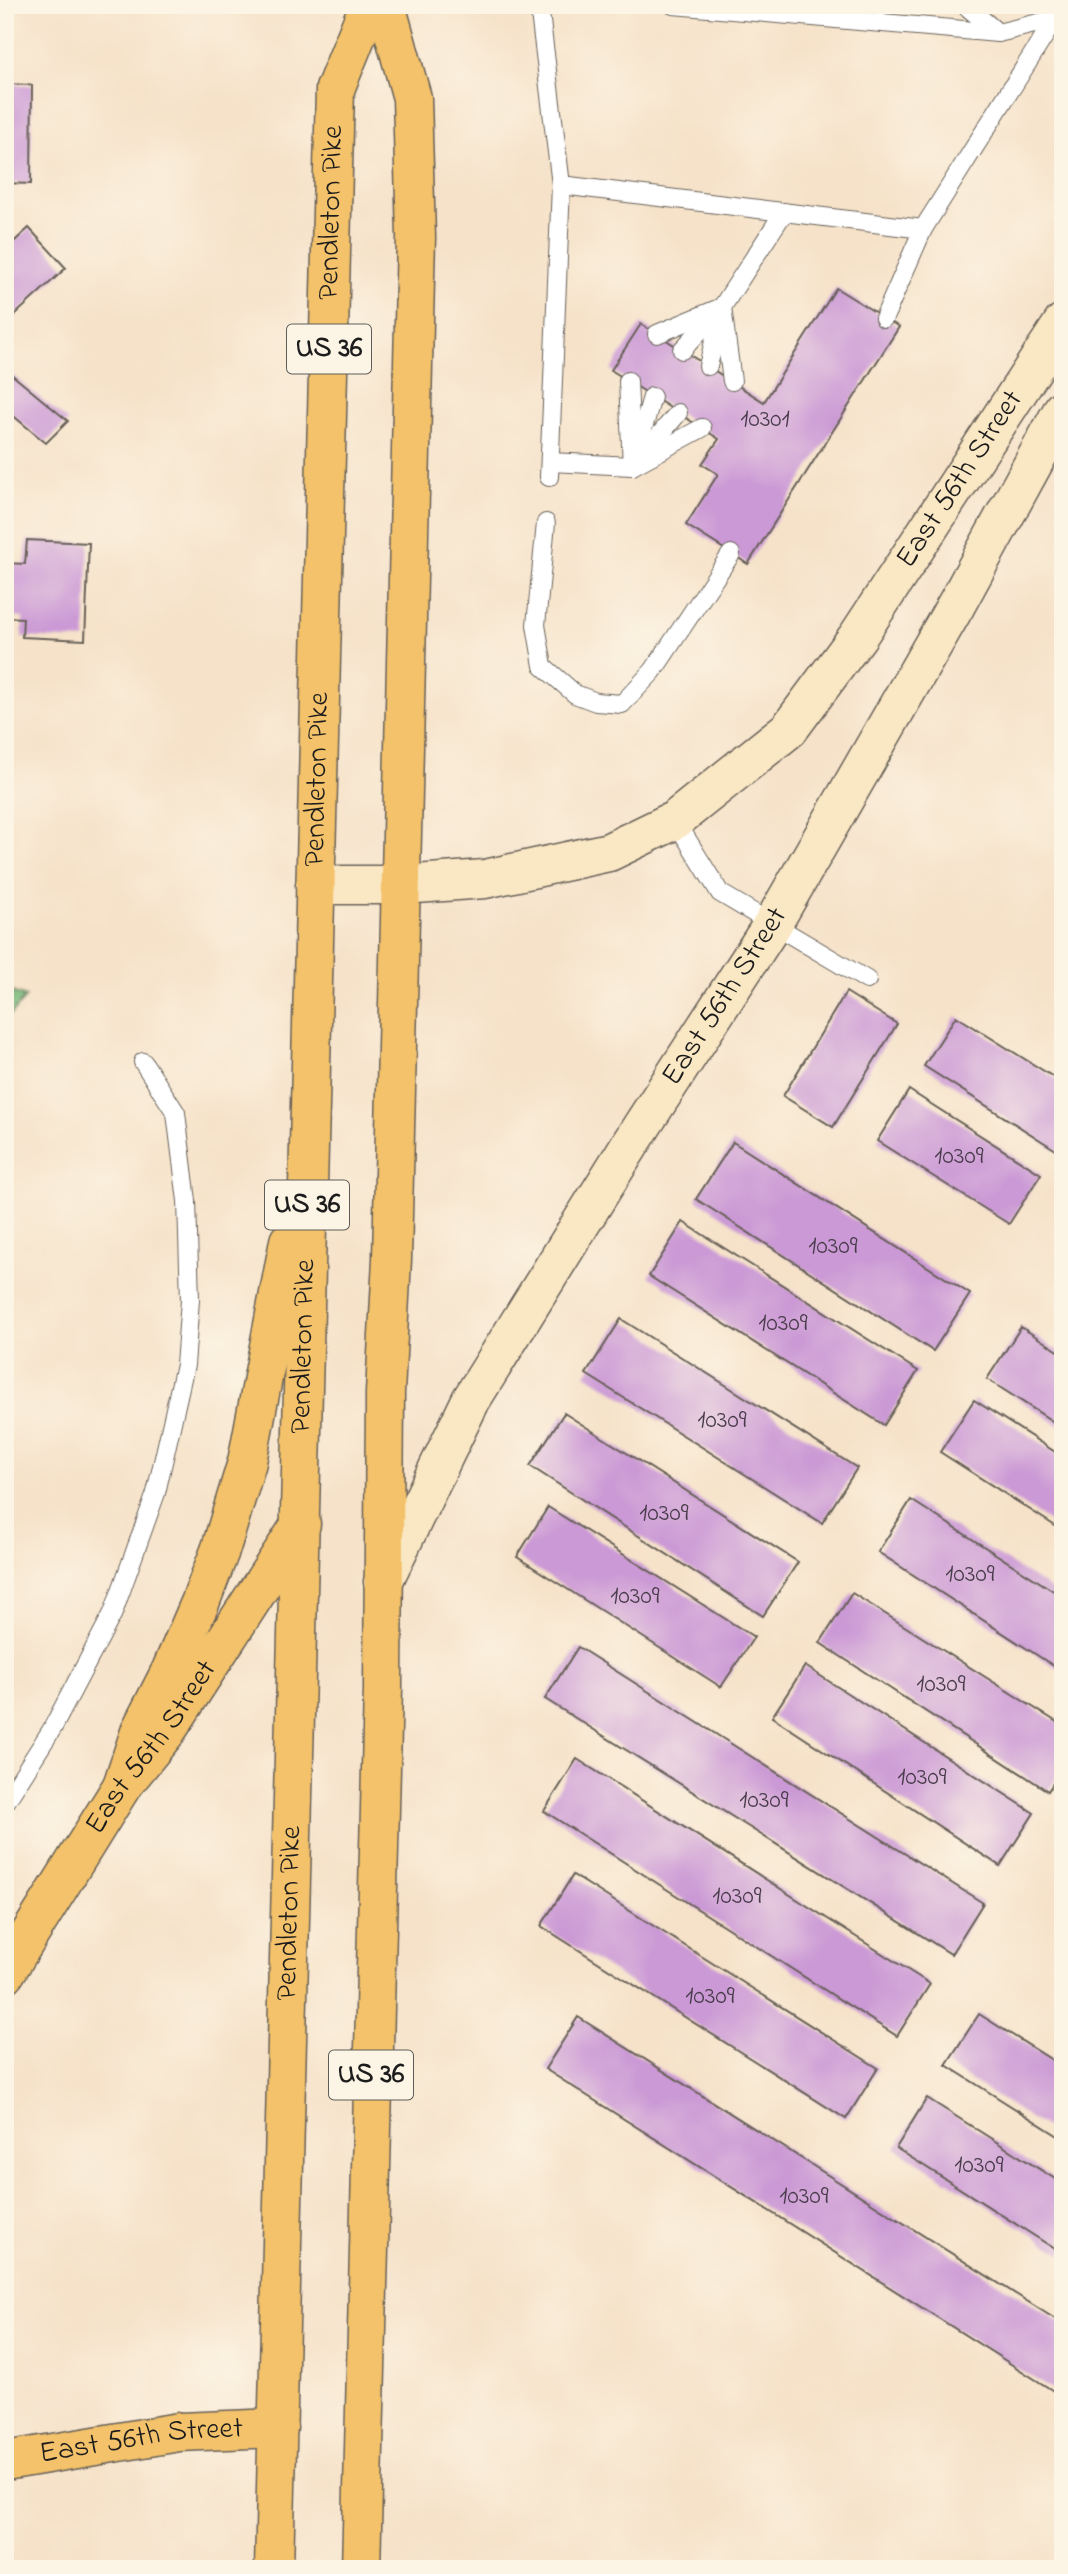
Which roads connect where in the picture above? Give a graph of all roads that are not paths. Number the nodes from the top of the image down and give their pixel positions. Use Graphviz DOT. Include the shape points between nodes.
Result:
graph roads {
  1 [pos="369,5"];
  2 [pos="386,5"];
  3 [pos="539,5"];
  4 [pos="673,5"];
  5 [pos="803,5"];
  6 [pos="852,5"];
  7 [pos="965,5"];
  8 [pos="1059,18"];
  9 [pos="998,33"];
  10 [pos="561,185"];
  11 [pos="784,212"];
  12 [pos="923,229"];
  13 [pos="722,307"];
  14 [pos="884,318"];
  15 [pos="1063,323"];
  16 [pos="657,334"];
  17 [pos="682,350"];
  18 [pos="708,366"];
  19 [pos="628,381"];
  20 [pos="732,381"];
  21 [pos="652,397"];
  22 [pos="1063,409"];
  23 [pos="678,413"];
  24 [pos="702,428"];
  25 [pos="632,466"];
  26 [pos="546,523"];
  27 [pos="731,554"];
  28 [pos="675,820"];
  29 [pos="315,885"];
  30 [pos="401,885"];
  31 [pos="772,925"];
  32 [pos="867,980"];
  33 [pos="143,1062"];
  34 [pos="309,1143"];
  35 [pos="301,1524"];
  36 [pos="383,1582"];
  37 [pos="122,1786"];
  38 [pos="5,1803"];
  39 [pos="5,1974"];
  40 [pos="278,2428"];
  41 [pos="5,2460"];
  42 [pos="274,2569"];
  43 [pos="361,2569"];
  1 -- 29 [label="main road, Pendleton Pike / US 36" via="335,89"];
  2 -- 30 [label="main road, US 36" via="412,98 416,237"];
  3 -- 10 [label="lane"];
  4 -- 9 [label="lane"];
  5 -- 6 [label="lane"];
  7 -- 9 [label="lane"];
  8 -- 9 [label="lane"];
  8 -- 12 [label="lane"];
  10 -- 11 [label="lane"];
  10 -- 25 [label="lane" via="550,470"];
  11 -- 12 [label="lane"];
  11 -- 13 [label="lane"];
  12 -- 14 [label="lane"];
  13 -- 16 [label="lane"];
  13 -- 17 [label="lane"];
  13 -- 18 [label="lane"];
  13 -- 20 [label="lane"];
  15 -- 28 [label="main road, East 56th Street" via="858,636 789,729"];
  19 -- 25 [label="lane"];
  21 -- 25 [label="lane"];
  22 -- 31 [label="main road, East 56th Street"];
  23 -- 25 [label="lane"];
  24 -- 25 [label="lane"];
  26 -- 27 [label="lane" via="536,625 543,666 575,694 596,702 622,704 653,671"];
  28 -- 30 [label="main road, East 56th Street" via="608,852 485,879"];
  28 -- 31 [label="lane" via="720,893"];
  29 -- 30 [label="main road, East 56th Street"];
  29 -- 34 [label="main road, Pendleton Pike / US 36"];
  30 -- 36 [label="main road, US 36"];
  31 -- 32 [label="lane"];
  31 -- 36 [label="main road, East 56th Street" via="471,1400"];
  33 -- 38 [label="lane" via="176,1113 188,1225 190,1300 185,1365 156,1493 113,1613 52,1729"];
  34 -- 35 [label="main road, Pendleton Pike / US 36"];
  34 -- 37 [label="main road" via="247,1462 200,1603 141,1729"];
  35 -- 37 [label="main road, East 56th Street" via="166,1732"];
  35 -- 40 [label="main road, Pendleton Pike / US 36"];
  36 -- 43 [label="main road, US 36"];
  37 -- 39 [label="main road, East 56th Street"];
  40 -- 41 [label="main road, East 56th Street" via="179,2432"];
  40 -- 42 [label="main road, Pendleton Pike / US 36"];
}
